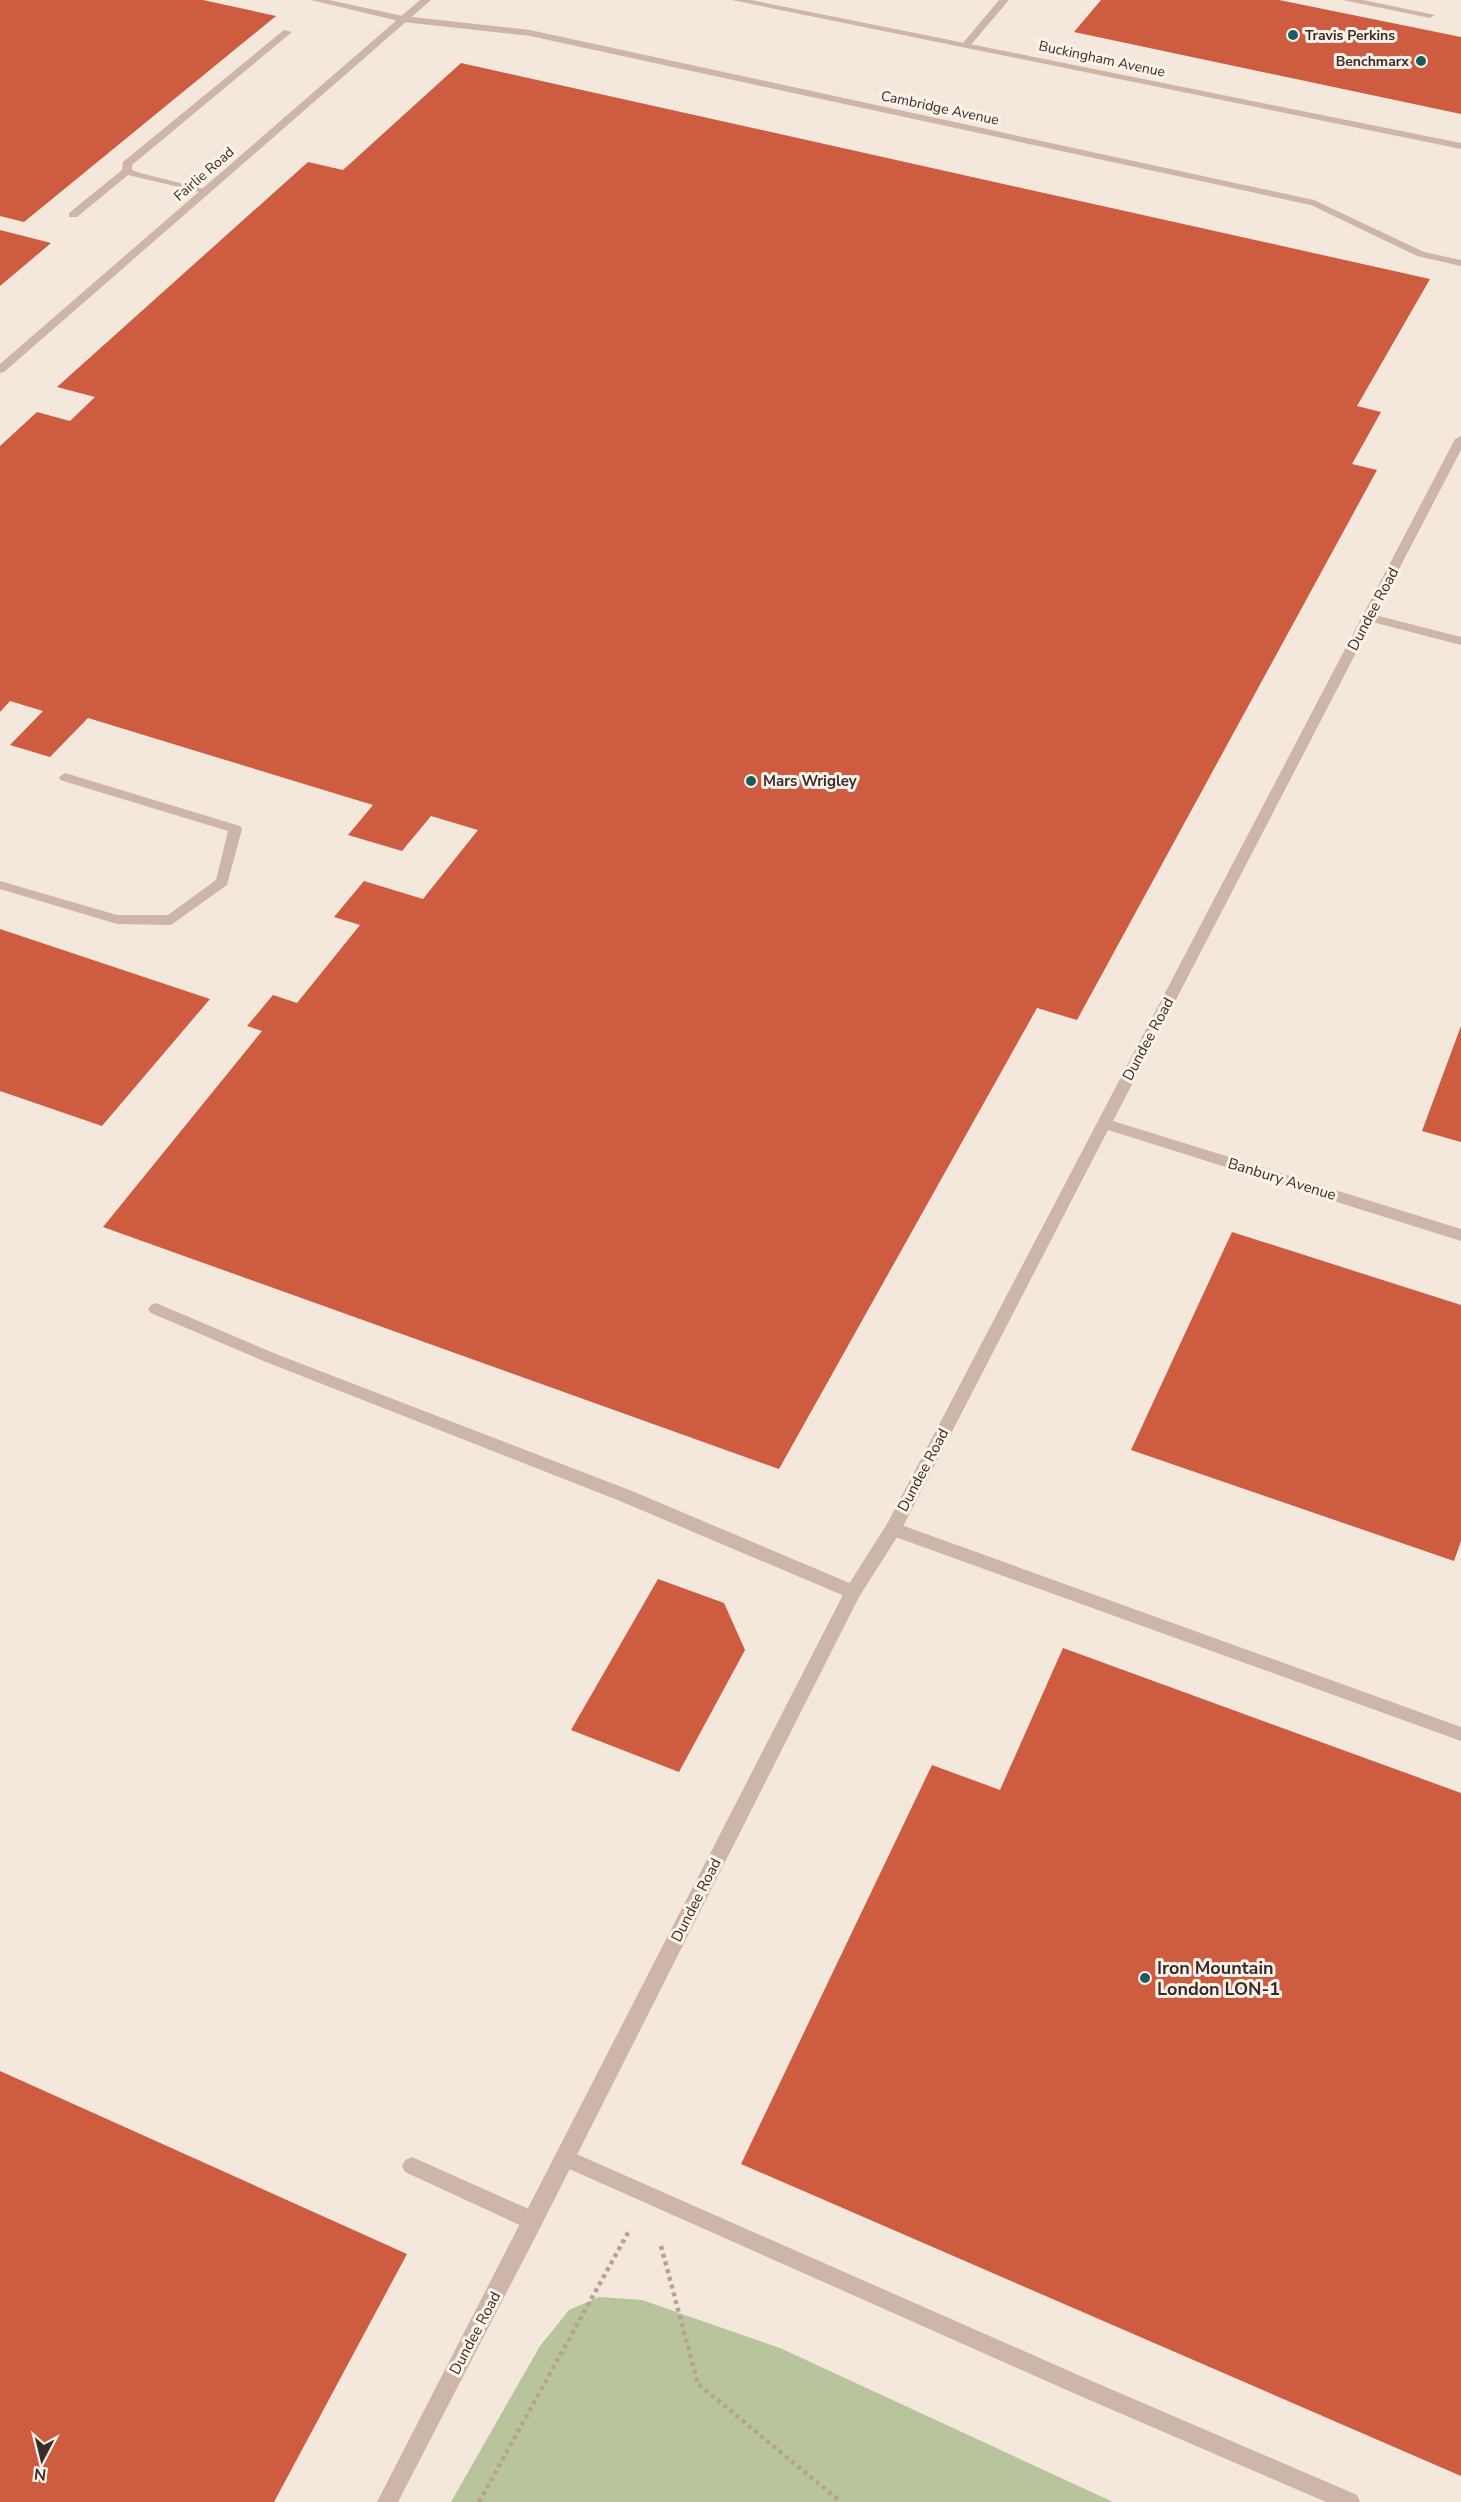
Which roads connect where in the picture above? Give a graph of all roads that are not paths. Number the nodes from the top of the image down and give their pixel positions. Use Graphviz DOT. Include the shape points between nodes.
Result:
graph roads {
  1 [pos="316,0"];
  2 [pos="426,0"];
  3 [pos="737,0"];
  4 [pos="1005,0"];
  5 [pos="1348,0"];
  6 [pos="1430,15"];
  7 [pos="403,19"];
  8 [pos="287,32"];
  9 [pos="966,45"];
  10 [pos="1461,146"];
  11 [pos="127,171"];
  12 [pos="204,192"];
  13 [pos="73,215"];
  14 [pos="1461,263"];
  15 [pos="0,370"];
  16 [pos="1461,439"];
  17 [pos="1368,616"];
  18 [pos="1461,641"];
  19 [pos="65,777"];
  20 [pos="0,885"];
  21 [pos="1104,1124"];
  22 [pos="1461,1235"];
  23 [pos="156,1309"];
  24 [pos="893,1529"];
  25 [pos="853,1592"];
  26 [pos="1461,1734"];
  27 [pos="565,2158"];
  28 [pos="412,2166"];
  29 [pos="533,2221"];
  30 [pos="387,2502"];
  31 [pos="1350,2502"];
  1 -- 7 [label="street, Cambridge Avenue"];
  2 -- 7 [label="street, Fairlie Road"];
  3 -- 9 [label="street, Buckingham Avenue"];
  4 -- 9 [label="street"];
  5 -- 6 [label="street"];
  7 -- 12 [label="street, Fairlie Road"];
  7 -- 14 [label="street, Cambridge Avenue" via="530,33 1314,203 1421,254"];
  8 -- 11 [label="street" via="127,164"];
  9 -- 10 [label="street, Buckingham Avenue"];
  11 -- 12 [label="street"];
  11 -- 13 [label="street"];
  12 -- 15 [label="street, Fairlie Road"];
  16 -- 17 [label="street, Dundee Road"];
  17 -- 18 [label="street"];
  17 -- 21 [label="street, Dundee Road"];
  19 -- 20 [label="street" via="234,829 222,882 171,920 117,919"];
  21 -- 22 [label="street, Banbury Avenue"];
  21 -- 24 [label="street, Dundee Road"];
  23 -- 25 [label="street" via="271,1358 626,1496"];
  24 -- 25 [label="street, Dundee Road"];
  24 -- 26 [label="street"];
  25 -- 27 [label="street, Dundee Road"];
  27 -- 29 [label="street, Dundee Road"];
  27 -- 31 [label="street"];
  28 -- 29 [label="street"];
  29 -- 30 [label="street, Dundee Road"];
}
